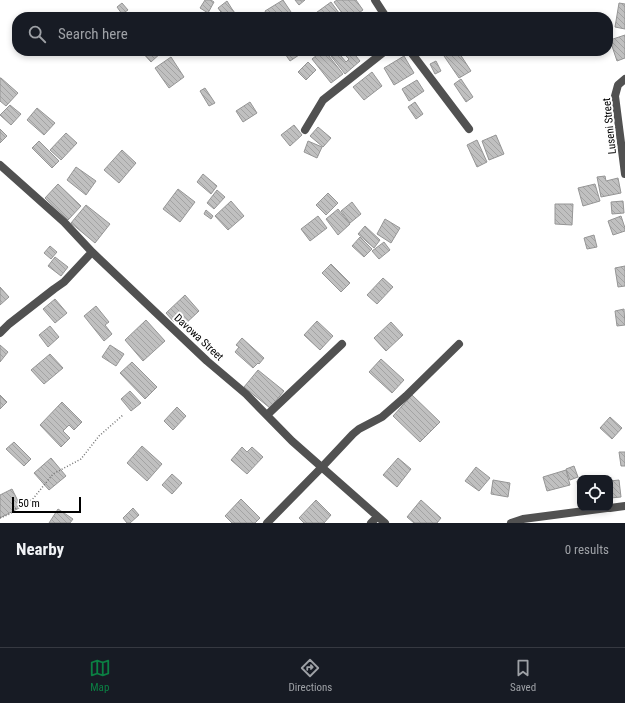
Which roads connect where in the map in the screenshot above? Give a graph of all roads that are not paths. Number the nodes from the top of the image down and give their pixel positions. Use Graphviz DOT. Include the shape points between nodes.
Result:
graph roads {
  1 [pos="375,0"];
  2 [pos="383,12"];
  3 [pos="379,56"];
  4 [pos="414,56"];
  5 [pos="625,79"];
  6 [pos="469,129"];
  7 [pos="305,130"];
  8 [pos="0,165"];
  9 [pos="625,174"];
  10 [pos="92,252"];
  11 [pos="0,333"];
  12 [pos="342,344"];
  13 [pos="459,344"];
  14 [pos="267,414"];
  15 [pos="322,467"];
  16 [pos="625,506"];
  17 [pos="613,508"];
  18 [pos="584,511"];
  19 [pos="374,520"];
  20 [pos="267,523"];
  21 [pos="385,523"];
  22 [pos="511,523"];
  1 -- 2 [label="street"];
  3 -- 7 [label="street" via="323,100"];
  4 -- 6 [label="street"];
  5 -- 9 [label="street, Luseni Street" via="618,85 615,96"];
  8 -- 10 [label="street, Davowa Street" via="64,222"];
  10 -- 11 [label="street" via="64,282 8,324"];
  10 -- 14 [label="street, Davowa Street"];
  12 -- 14 [label="street"];
  13 -- 15 [label="street" via="382,417 353,434"];
  14 -- 15 [label="street, Davowa Street" via="292,441"];
  15 -- 19 [label="street, Davowa Street"];
  15 -- 20 [label="street"];
  16 -- 17 [label="street"];
  18 -- 22 [label="street" via="523,519"];
  19 -- 21 [label="street, Davowa Street"];
}
